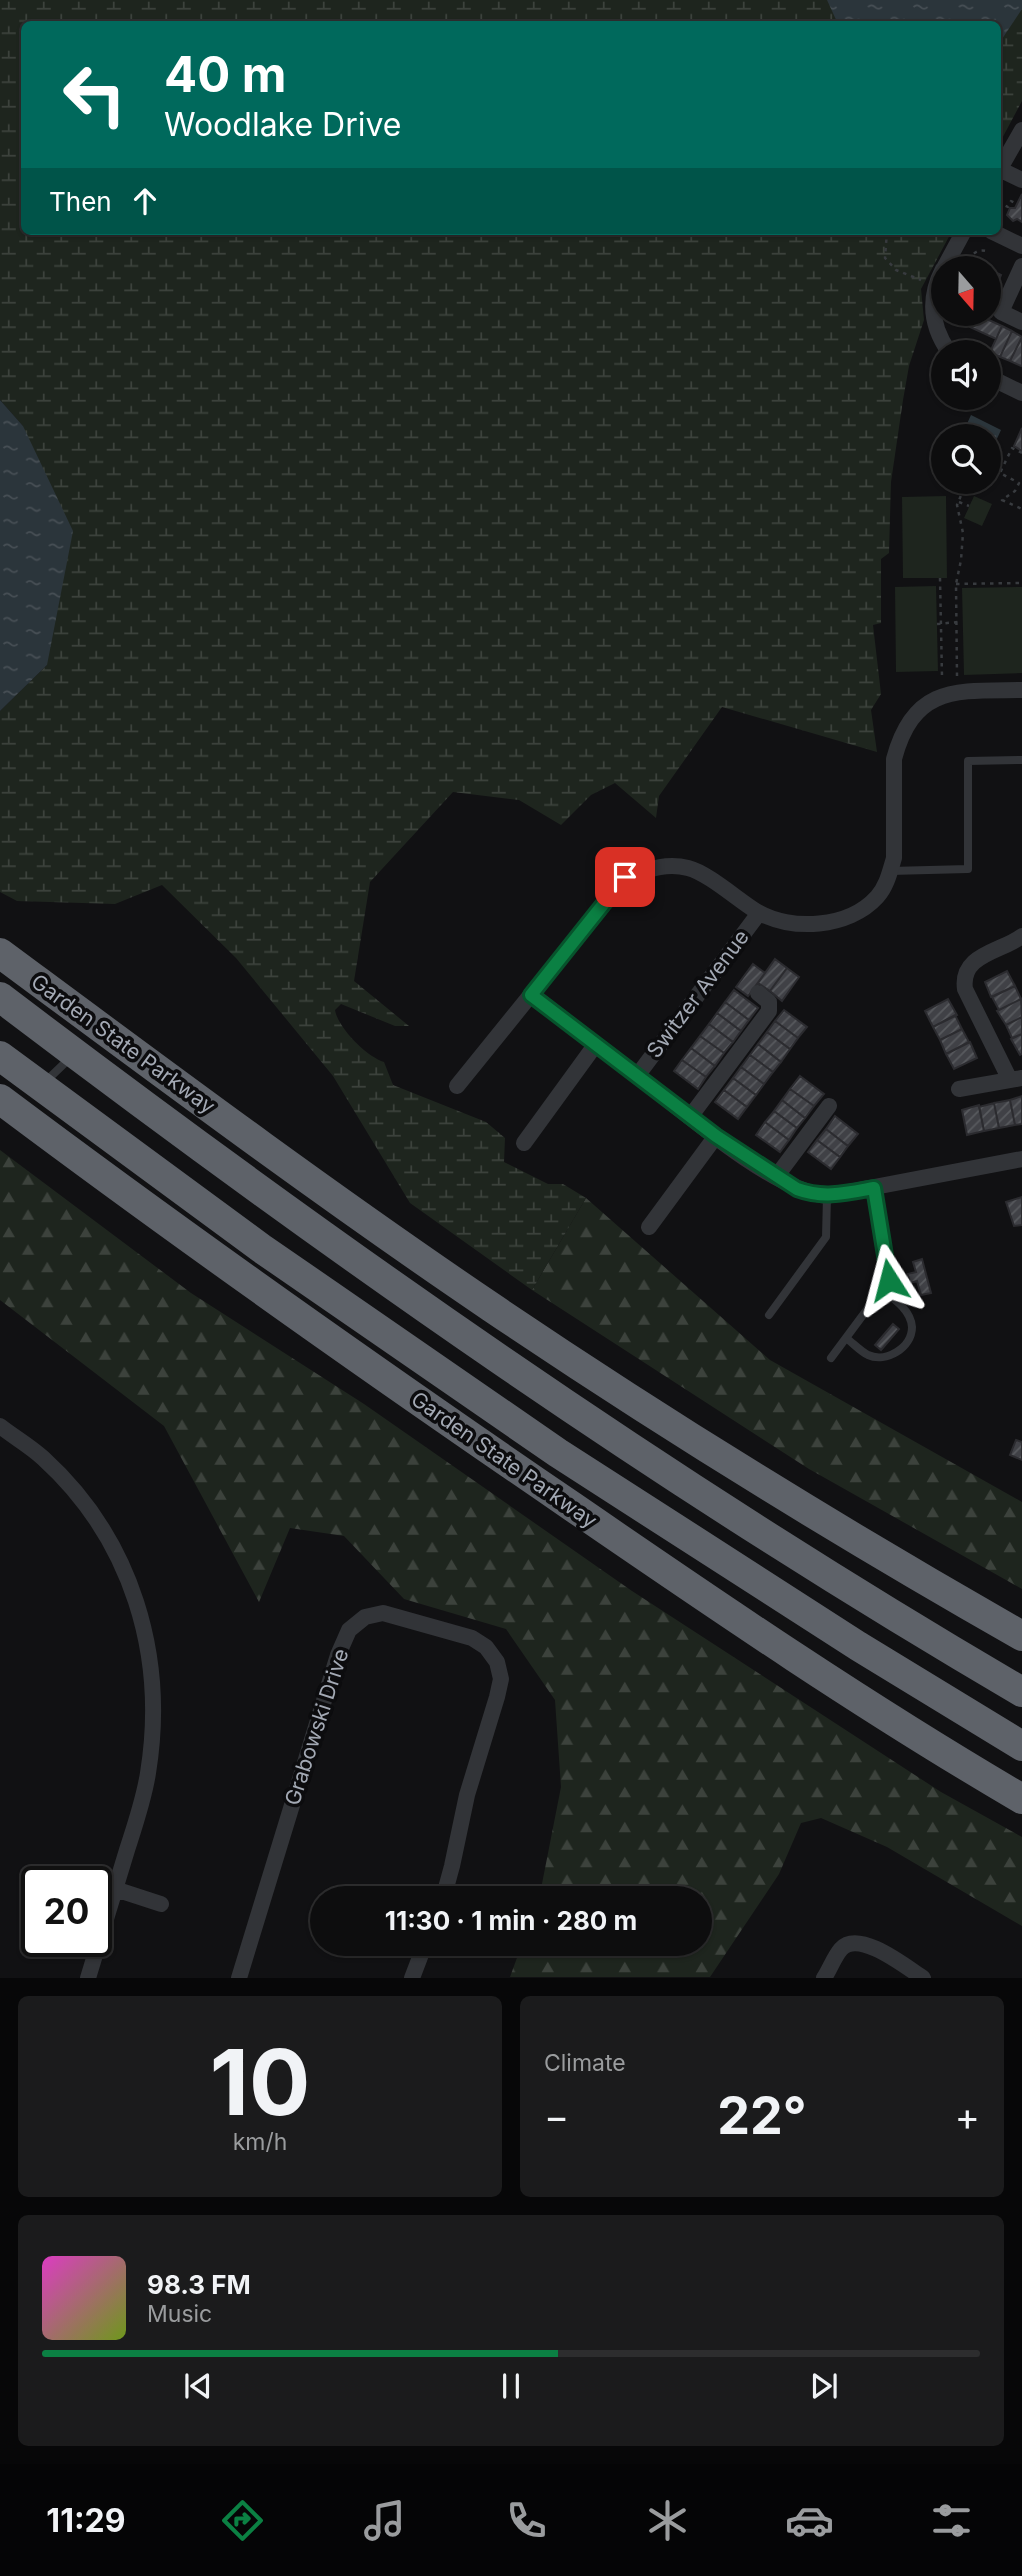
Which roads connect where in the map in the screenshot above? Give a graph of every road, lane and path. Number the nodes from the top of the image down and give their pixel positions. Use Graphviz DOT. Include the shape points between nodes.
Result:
graph roads {
  1 [pos="1022,130"];
  2 [pos="1001,166"];
  3 [pos="1001,172"];
  4 [pos="1022,180"];
  5 [pos="1001,204"];
  6 [pos="1017,204"];
  7 [pos="887,235"];
  8 [pos="962,235"];
  9 [pos="999,235"];
  10 [pos="1022,246"];
  11 [pos="986,251"];
  12 [pos="950,256"];
  13 [pos="972,256"];
  14 [pos="1022,266"];
  15 [pos="931,284"];
  16 [pos="1022,322"];
  17 [pos="1001,383"];
  18 [pos="1022,393"];
  19 [pos="1022,453"];
  20 [pos="961,494"];
  21 [pos="958,502"];
  22 [pos="969,506"];
  23 [pos="1022,509"];
  24 [pos="940,578"];
  25 [pos="1022,583"];
  26 [pos="956,584"];
  27 [pos="939,624"];
  28 [pos="958,624"];
  29 [pos="962,625"];
  30 [pos="957,676"];
  31 [pos="942,677"];
  32 [pos="1022,690"];
  33 [pos="1022,760"];
  34 [pos="890,871"];
  35 [pos="759,913"];
  36 [pos="1022,936"];
  37 [pos="0,953"];
  38 [pos="758,993"];
  39 [pos="531,995"];
  40 [pos="0,997"];
  41 [pos="596,1044"];
  42 [pos="75,1054"];
  43 [pos="0,1056"];
  44 [pos="637,1076"];
  45 [pos="1016,1079"];
  46 [pos="41,1086"];
  47 [pos="457,1086"];
  48 [pos="959,1089"];
  49 [pos="0,1099"];
  50 [pos="829,1106"];
  51 [pos="690,1117"];
  52 [pos="716,1136"];
  53 [pos="524,1143"];
  54 [pos="1022,1159"];
  55 [pos="776,1177"];
  56 [pos="874,1188"];
  57 [pos="827,1196"];
  58 [pos="649,1227"];
  59 [pos="882,1290"];
  60 [pos="769,1315"];
  61 [pos="846,1338"];
  62 [pos="831,1358"];
  63 [pos="0,1426"];
  64 [pos="1022,1636"];
  65 [pos="1022,1692"];
  66 [pos="1022,1746"];
  67 [pos="1022,1799"];
  68 [pos="447,1886"];
  69 [pos="115,1889"];
  70 [pos="161,1904"];
  71 [pos="420,1956"];
  72 [pos="88,1978"];
  73 [pos="239,1978"];
  74 [pos="412,1978"];
  75 [pos="824,1978"];
  76 [pos="923,1978"];
  1 -- 2 [label="street"];
  3 -- 4 [label="street"];
  5 -- 6 [label="path"];
  7 -- 15 [label="path" via="886,258 896,270"];
  8 -- 12 [label="street"];
  9 -- 10 [label="street"];
  11 -- 13 [label="path"];
  14 -- 16 [label="street" via="1001,312"];
  17 -- 18 [label="street"];
  19 -- 23 [label="path" via="1012,448 1000,473 1019,483 1002,500"];
  20 -- 21 [label="path"];
  21 -- 22 [label="path"];
  21 -- 26 [label="path" via="963,547"];
  24 -- 27 [label="path"];
  25 -- 26 [label="path"];
  26 -- 28 [label="path"];
  27 -- 28 [label="path"];
  27 -- 31 [label="path"];
  28 -- 29 [label="path"];
  28 -- 30 [label="path"];
  32 -- 34 [label="street" via="939,696 905,729 894,759 894,858"];
  33 -- 34 [label="lane" via="968,761 968,869"];
  34 -- 35 [label="street" via="877,897 841,919 799,924"];
  35 -- 39 [label="street" via="690,868 663,865 625,877"];
  35 -- 44 [label="street, Switzer Avenue"];
  36 -- 45 [label="street" via="973,962 964,979 965,989"];
  37 -- 64 [label="highway, Garden State Parkway" via="350,1209 538,1338 778,1492"];
  38 -- 51 [label="street" via="769,1002 769,1011"];
  39 -- 41 [label="street"];
  39 -- 47 [label="street"];
  40 -- 42 [label="highway, Garden State Parkway"];
  41 -- 44 [label="street"];
  41 -- 53 [label="street"];
  42 -- 46 [label="lane"];
  42 -- 65 [label="highway, Garden State Parkway" via="534,1382 816,1567"];
  43 -- 46 [label="highway, Garden State Parkway"];
  44 -- 51 [label="street"];
  45 -- 48 [label="street"];
  46 -- 66 [label="highway, Garden State Parkway" via="261,1248 548,1447"];
  49 -- 67 [label="highway, Garden State Parkway" via="344,1349 648,1559"];
  50 -- 55 [label="street"];
  51 -- 52 [label="street"];
  52 -- 55 [label="street"];
  52 -- 58 [label="street"];
  54 -- 56 [label="street"];
  55 -- 57 [label="street" via="804,1192"];
  56 -- 57 [label="street"];
  56 -- 59 [label="lane" via="889,1280"];
  57 -- 60 [label="lane" via="826,1237"];
  59 -- 61 [label="lane"];
  59 -- 61 [label="lane" via="905,1309 912,1327 907,1344 895,1354 880,1357 868,1355"];
  61 -- 62 [label="lane"];
  63 -- 69 [label="street" via="42,1457 95,1517 130,1582 142,1620 151,1658 154,1733 148,1776"];
  68 -- 73 [label="street, Grabowski Drive" via="467,1795 497,1697 501,1679 497,1662 472,1638 383,1613 365,1617 349,1630 338,1655"];
  69 -- 70 [label="street"];
  69 -- 72 [label="street"];
  71 -- 74 [label="street"];
  75 -- 76 [label="street" via="842,1948 852,1942 868,1945"];
}
